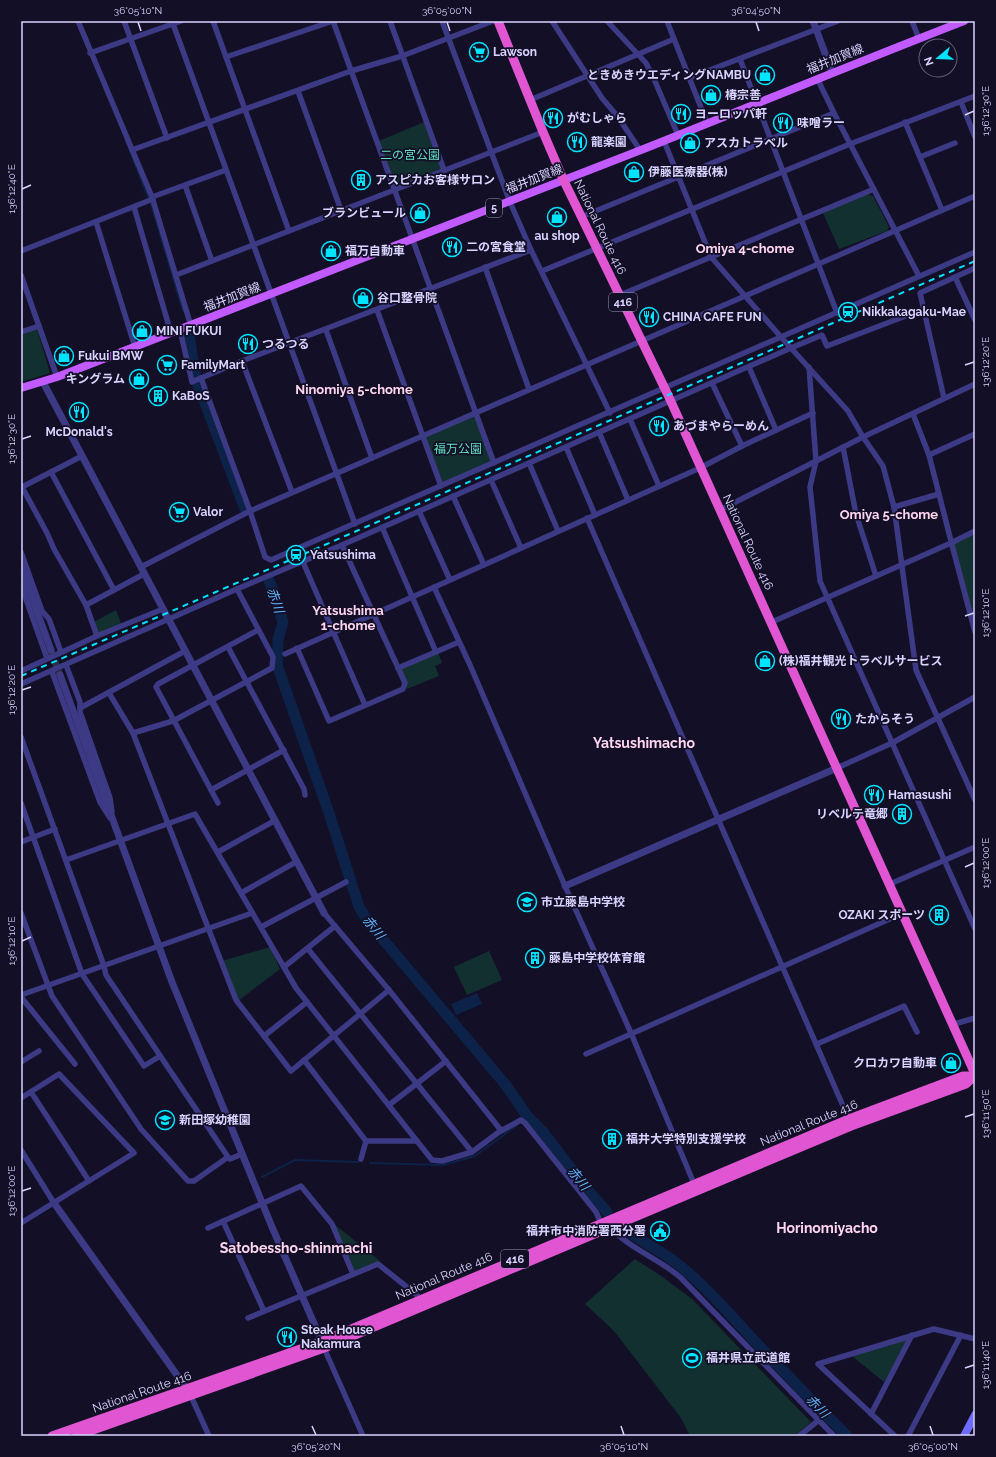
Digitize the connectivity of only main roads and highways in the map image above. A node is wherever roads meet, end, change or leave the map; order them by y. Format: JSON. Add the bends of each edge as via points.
{"nodes":[{"id":1,"x":498,"y":21,"type":"edge"},
{"id":2,"x":964,"y":21,"type":"edge"},
{"id":3,"x":564,"y":181,"type":"junction"},
{"id":4,"x":21,"y":388,"type":"edge"},
{"id":5,"x":975,"y":1075,"type":"edge"},
{"id":6,"x":189,"y":1392,"type":"junction"},
{"id":7,"x":975,"y":1415,"type":"edge"},
{"id":8,"x":52,"y":1436,"type":"edge"},
{"id":9,"x":76,"y":1436,"type":"edge"},
{"id":10,"x":964,"y":1436,"type":"edge"}],
"edges":[{"from":1,"to":3,"type":"highway","name":"National Route 416","number":"416"},
{"from":2,"to":3,"type":"main road","name":"福井加賀線","number":"5"},
{"from":3,"to":4,"type":"main road","name":"福井加賀線","number":"5","via":[[191,326],[57,377]]},
{"from":3,"to":5,"type":"highway","name":"National Route 416","number":"416","via":[[671,401]]},
{"from":5,"to":6,"type":"highway","name":"National Route 416","number":"416","via":[[966,1084],[850,1122],[323,1344]]},
{"from":6,"to":8,"type":"highway","name":"National Route 416","number":"416"},
{"from":6,"to":9,"type":"highway","name":"National Route 416","number":"416"},
{"from":7,"to":10,"type":"main road"}]}
